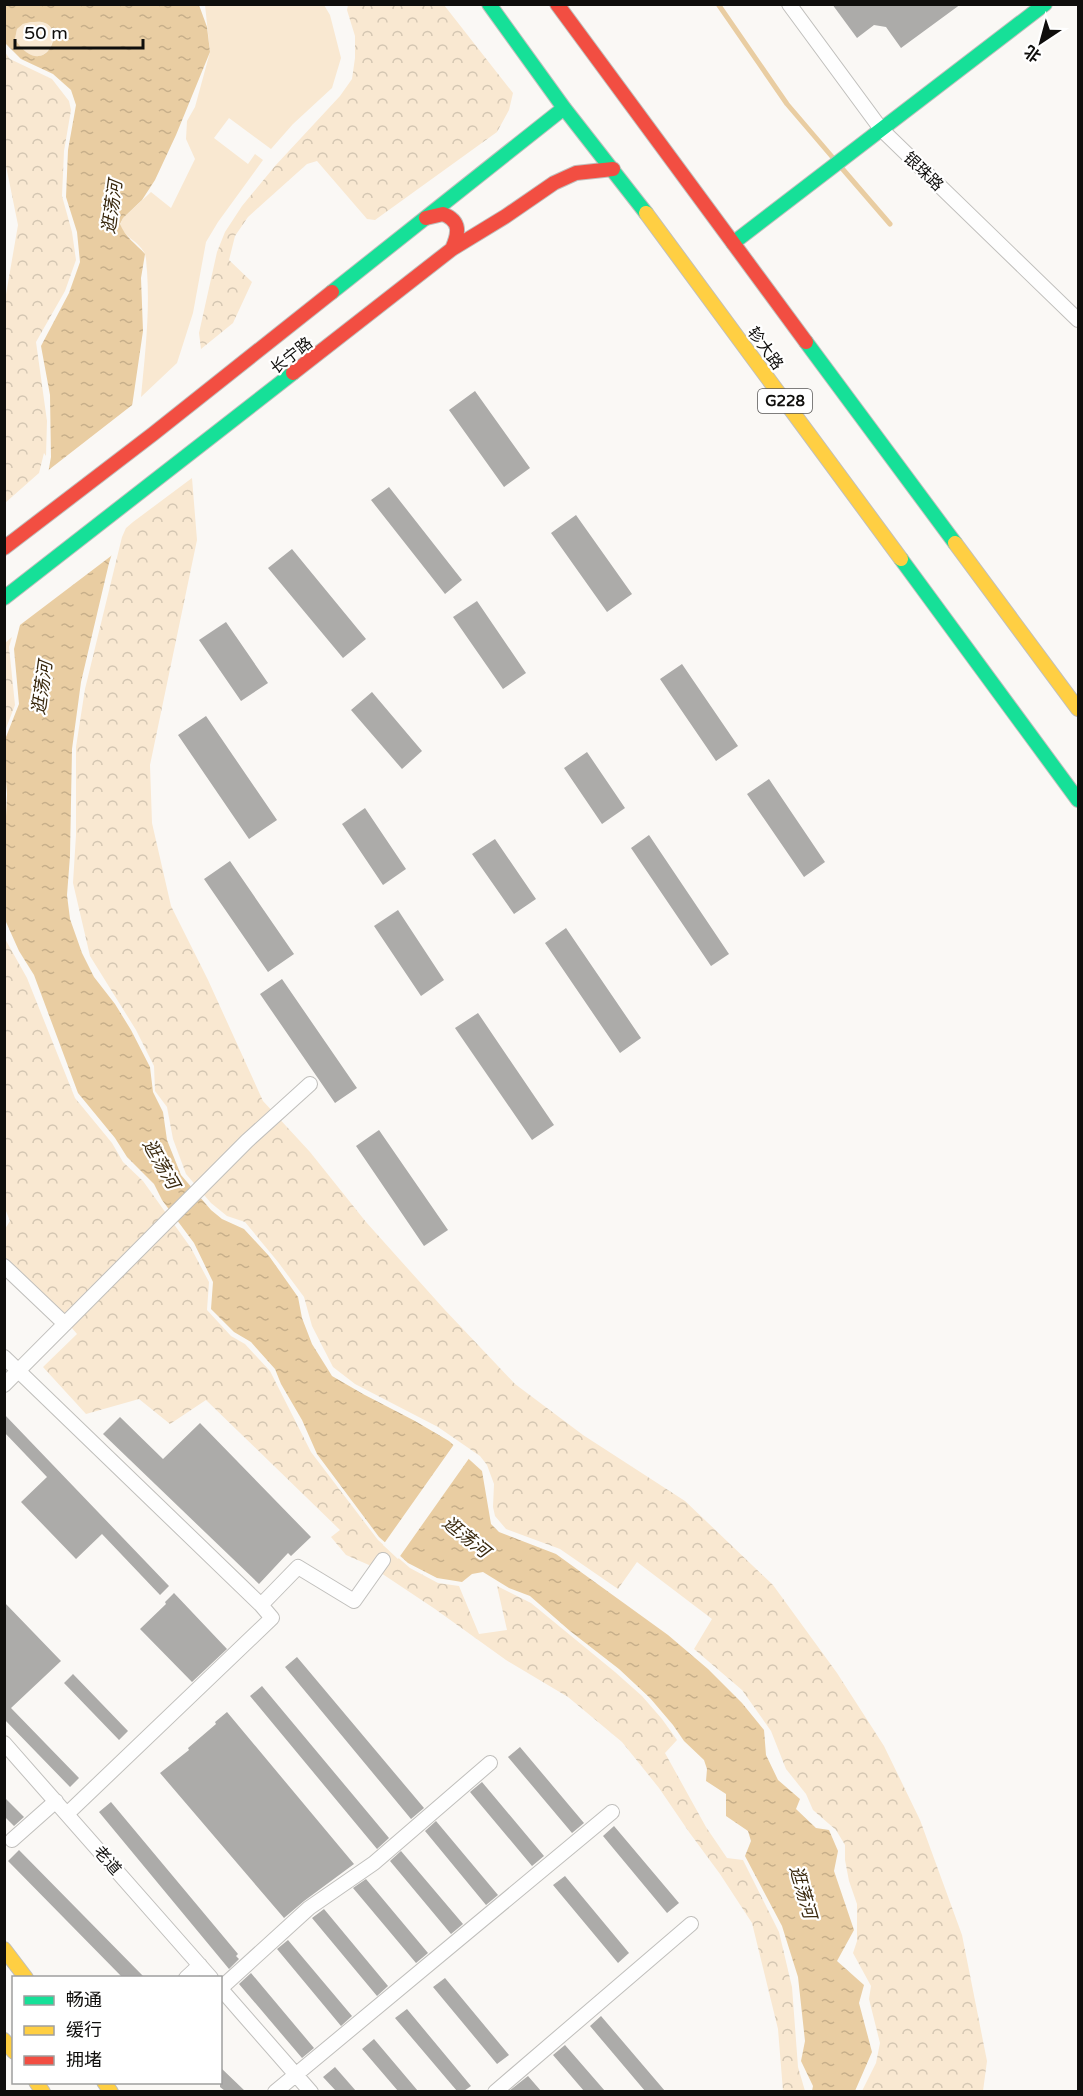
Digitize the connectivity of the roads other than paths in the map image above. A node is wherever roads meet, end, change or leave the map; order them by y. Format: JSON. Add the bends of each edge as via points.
{"nodes":[{"id":1,"x":489,"y":4,"type":"edge"},
{"id":2,"x":558,"y":4,"type":"edge"},
{"id":3,"x":789,"y":4,"type":"edge"},
{"id":4,"x":1045,"y":4,"type":"edge"},
{"id":5,"x":564,"y":108,"type":"junction"},
{"id":6,"x":881,"y":129,"type":"junction"},
{"id":7,"x":613,"y":169,"type":"junction"},
{"id":8,"x":426,"y":218,"type":"junction"},
{"id":9,"x":733,"y":243,"type":"junction"},
{"id":10,"x":452,"y":249,"type":"junction"},
{"id":11,"x":1078,"y":320,"type":"edge"},
{"id":12,"x":4,"y":548,"type":"edge"},
{"id":13,"x":4,"y":598,"type":"edge"},
{"id":14,"x":1078,"y":709,"type":"edge"},
{"id":15,"x":1078,"y":800,"type":"edge"},
{"id":16,"x":310,"y":1084,"type":"dead end"},
{"id":17,"x":4,"y":1266,"type":"edge"},
{"id":18,"x":65,"y":1324,"type":"junction"},
{"id":19,"x":4,"y":1357,"type":"edge"},
{"id":20,"x":19,"y":1370,"type":"junction"},
{"id":21,"x":4,"y":1385,"type":"edge"},
{"id":22,"x":383,"y":1560,"type":"dead end"},
{"id":23,"x":261,"y":1605,"type":"junction"},
{"id":24,"x":4,"y":1743,"type":"edge"},
{"id":25,"x":490,"y":1763,"type":"dead end"},
{"id":26,"x":56,"y":1801,"type":"junction"},
{"id":27,"x":612,"y":1812,"type":"dead end"},
{"id":28,"x":67,"y":1814,"type":"junction"},
{"id":29,"x":12,"y":1840,"type":"dead end"},
{"id":30,"x":691,"y":1924,"type":"dead end"},
{"id":31,"x":4,"y":1949,"type":"edge"},
{"id":32,"x":200,"y":1965,"type":"junction"},
{"id":33,"x":25,"y":1976,"type":"edge"},
{"id":34,"x":187,"y":1976,"type":"edge"},
{"id":35,"x":210,"y":1976,"type":"edge"},
{"id":36,"x":222,"y":1987,"type":"edge"},
{"id":37,"x":222,"y":1989,"type":"edge"},
{"id":38,"x":295,"y":2074,"type":"junction"},
{"id":39,"x":275,"y":2091,"type":"edge"},
{"id":40,"x":311,"y":2091,"type":"edge"},
{"id":41,"x":495,"y":2091,"type":"edge"}],
"edges":[{"from":1,"to":5,"type":"main road","name":"轸大路","number":"G228"},
{"from":2,"to":9,"type":"main road","number":"G228"},
{"from":3,"to":6,"type":"street","name":"银珠路"},
{"from":4,"to":6,"type":"main road"},
{"from":5,"to":7,"type":"main road","name":"轸大路","number":"G228"},
{"from":5,"to":8,"type":"main road","name":"长宁路"},
{"from":6,"to":9,"type":"main road"},
{"from":6,"to":11,"type":"street","name":"银珠路"},
{"from":7,"to":10,"type":"main road","name":"长宁路","via":[[576,173],[554,183]]},
{"from":7,"to":15,"type":"main road","name":"轸大路","number":"G228"},
{"from":8,"to":10,"type":"main road","via":[[443,214],[455,221],[459,235]]},
{"from":8,"to":12,"type":"main road","name":"长宁路"},
{"from":9,"to":14,"type":"main road","number":"G228"},
{"from":10,"to":13,"type":"main road","name":"长宁路"},
{"from":16,"to":18,"type":"street"},
{"from":17,"to":18,"type":"street"},
{"from":18,"to":20,"type":"street"},
{"from":19,"to":20,"type":"street"},
{"from":20,"to":21,"type":"street"},
{"from":20,"to":23,"type":"street"},
{"from":22,"to":23,"type":"street","via":[[354,1601],[298,1567]]},
{"from":23,"to":28,"type":"street","via":[[272,1618]]},
{"from":24,"to":26,"type":"street","name":"老道"},
{"from":25,"to":36,"type":"street","via":[[374,1863],[309,1908]]},
{"from":26,"to":28,"type":"street","name":"老道"},
{"from":26,"to":29,"type":"street"},
{"from":27,"to":38,"type":"street"},
{"from":28,"to":32,"type":"street","name":"老道"},
{"from":30,"to":41,"type":"street"},
{"from":31,"to":33,"type":"main road"},
{"from":32,"to":34,"type":"street"},
{"from":32,"to":35,"type":"street","name":"老道"},
{"from":37,"to":38,"type":"street"},
{"from":38,"to":39,"type":"street"},
{"from":38,"to":40,"type":"street"}]}
